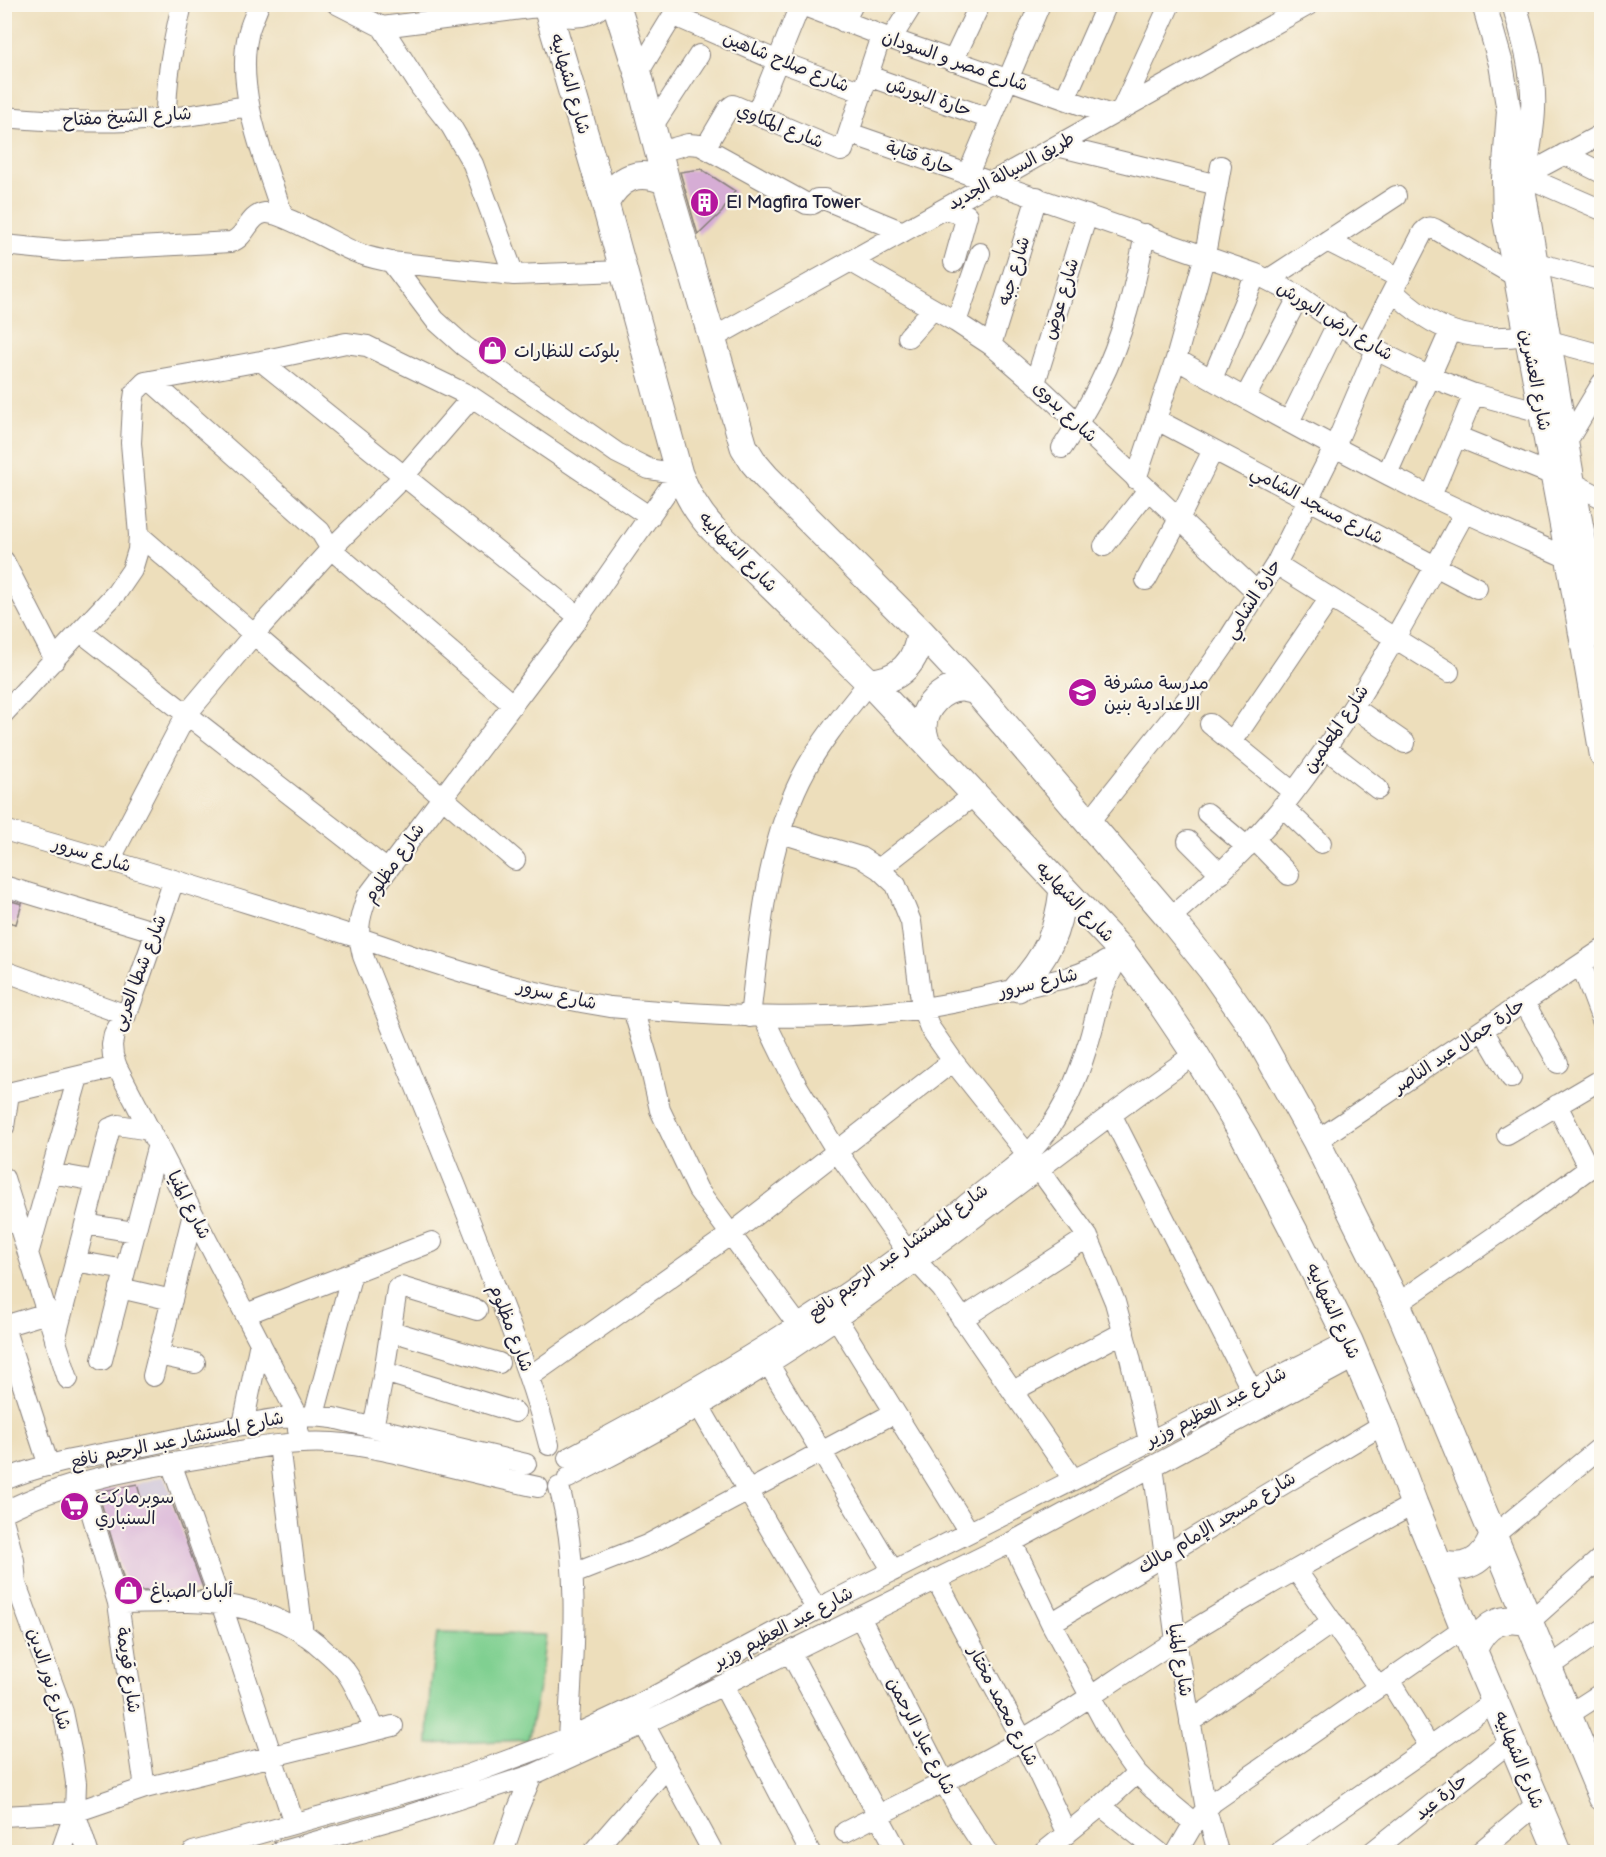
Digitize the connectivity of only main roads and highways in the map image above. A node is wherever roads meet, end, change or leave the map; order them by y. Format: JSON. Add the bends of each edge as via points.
{"nodes":[{"id":1,"x":600,"y":4,"type":"edge"},
{"id":2,"x":616,"y":4,"type":"edge"},
{"id":3,"x":1484,"y":4,"type":"edge"},
{"id":4,"x":536,"y":6,"type":"edge"},
{"id":5,"x":1517,"y":13,"type":"edge"},
{"id":6,"x":1492,"y":32,"type":"junction"},
{"id":7,"x":666,"y":181,"type":"junction"},
{"id":8,"x":605,"y":203,"type":"junction"},
{"id":9,"x":1538,"y":338,"type":"junction"},
{"id":10,"x":1546,"y":378,"type":"junction"},
{"id":11,"x":1563,"y":479,"type":"junction"},
{"id":12,"x":920,"y":632,"type":"junction"},
{"id":13,"x":1602,"y":637,"type":"edge"},
{"id":14,"x":869,"y":682,"type":"junction"},
{"id":15,"x":976,"y":691,"type":"junction"},
{"id":16,"x":926,"y":742,"type":"junction"},
{"id":17,"x":1602,"y":756,"type":"edge"},
{"id":18,"x":1063,"y":890,"type":"junction"},
{"id":19,"x":1018,"y":988,"type":"road end"},
{"id":20,"x":1493,"y":1536,"type":"junction"},
{"id":21,"x":1438,"y":1563,"type":"junction"},
{"id":22,"x":1528,"y":1622,"type":"junction"},
{"id":23,"x":1469,"y":1639,"type":"junction"},
{"id":24,"x":1594,"y":1755,"type":"edge"},
{"id":25,"x":1602,"y":1797,"type":"edge"},
{"id":26,"x":1558,"y":1852,"type":"edge"}],
"edges":[{"from":1,"to":4,"type":"highway","via":[[571,14]]},
{"from":2,"to":7,"type":"highway"},
{"from":3,"to":6,"type":"main road","name":"شارع العشرين"},
{"from":4,"to":8,"type":"highway","name":"شارع الشهابيه"},
{"from":5,"to":6,"type":"main road"},
{"from":5,"to":9,"type":"main road","name":"شارع العشرين","via":[[1533,96],[1523,188],[1537,263]]},
{"from":6,"to":9,"type":"main road","name":"شارع العشرين","via":[[1509,111],[1505,219],[1515,276]]},
{"from":7,"to":8,"type":"highway","via":[[655,176],[631,177],[620,182]]},
{"from":7,"to":12,"type":"highway","via":[[744,447],[754,463]]},
{"from":8,"to":14,"type":"highway","name":"شارع الشهابيه","via":[[680,474],[698,513]]},
{"from":9,"to":10,"type":"main road","name":"شارع العشرين"},
{"from":10,"to":11,"type":"main road","name":"شارع العشرين","via":[[1566,443]]},
{"from":10,"to":11,"type":"main road","name":"شارع العشرين","via":[[1541,411]]},
{"from":11,"to":13,"type":"main road","name":"شارع العشرين"},
{"from":11,"to":17,"type":"main road","name":"شارع العشرين","via":[[1568,558]]},
{"from":12,"to":14,"type":"highway","via":[[917,651],[906,668],[889,679]]},
{"from":12,"to":15,"type":"highway"},
{"from":14,"to":16,"type":"highway","name":"شارع الشهابيه"},
{"from":15,"to":16,"type":"highway","via":[[961,688],[934,700],[923,727]]},
{"from":15,"to":20,"type":"highway","via":[[1170,918],[1256,1033],[1316,1141],[1397,1304]]},
{"from":16,"to":18,"type":"highway","name":"شارع الشهابيه"},
{"from":18,"to":19,"type":"highway","via":[[1055,933],[1039,963]]},
{"from":18,"to":21,"type":"highway","name":"شارع الشهابيه","via":[[1122,951],[1160,1002],[1245,1137],[1352,1349]]},
{"from":20,"to":21,"type":"highway","via":[[1482,1556],[1472,1563],[1449,1567]]},
{"from":20,"to":22,"type":"highway"},
{"from":21,"to":23,"type":"highway","name":"شارع الشهابيه"},
{"from":22,"to":23,"type":"highway","via":[[1501,1620],[1479,1637]]},
{"from":22,"to":24,"type":"highway","via":[[1568,1715]]},
{"from":23,"to":26,"type":"highway","name":"شارع الشهابيه"},
{"from":24,"to":25,"type":"highway"}]}
